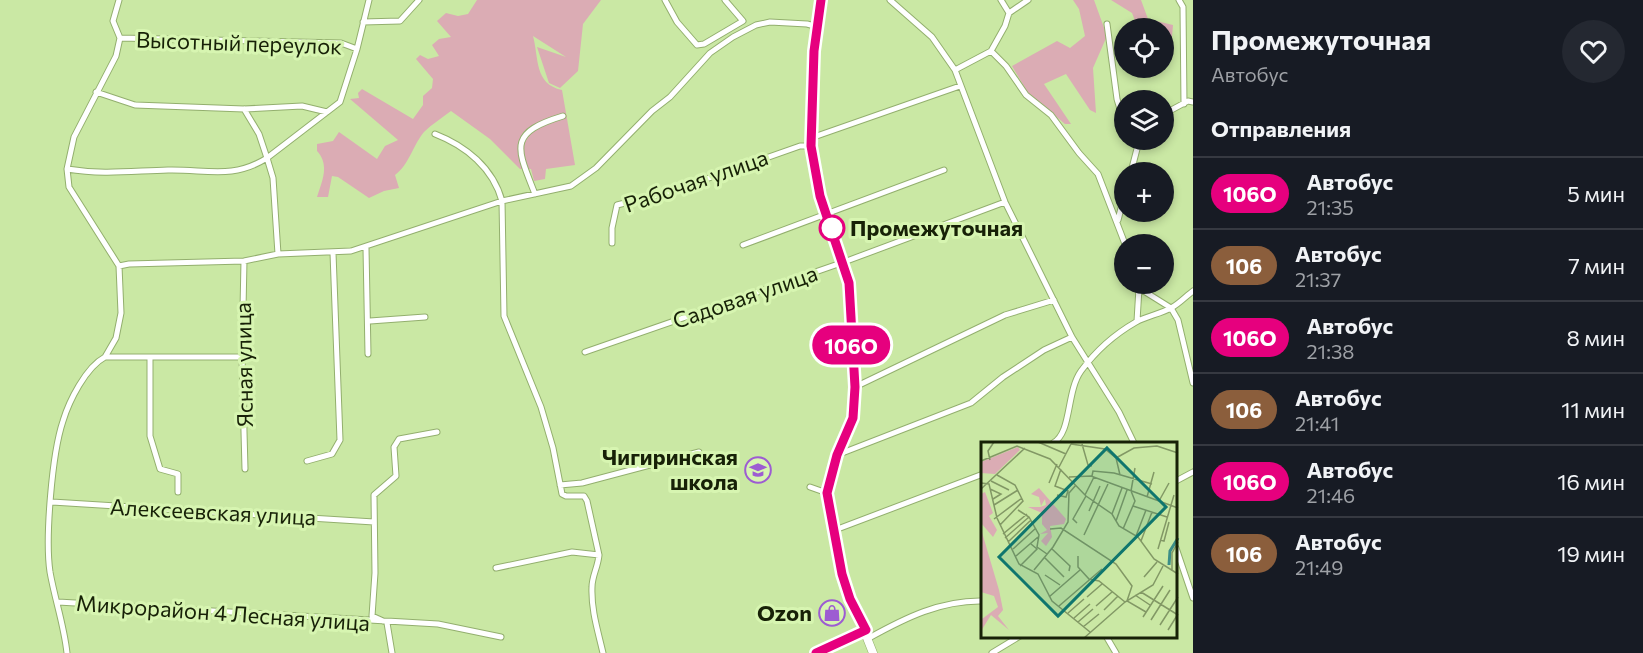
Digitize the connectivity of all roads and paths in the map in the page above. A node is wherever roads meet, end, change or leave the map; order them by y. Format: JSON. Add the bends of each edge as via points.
{"nodes":[{"id":1,"x":119,"y":0,"type":"edge"},
{"id":2,"x":369,"y":0,"type":"edge"},
{"id":3,"x":419,"y":0,"type":"edge"},
{"id":4,"x":665,"y":0,"type":"edge"},
{"id":5,"x":725,"y":0,"type":"edge"},
{"id":6,"x":821,"y":0,"type":"edge"},
{"id":7,"x":890,"y":0,"type":"edge"},
{"id":8,"x":1001,"y":0,"type":"edge"},
{"id":9,"x":1028,"y":0,"type":"edge"},
{"id":10,"x":1179,"y":0,"type":"edge"},
{"id":11,"x":1009,"y":13,"type":"junction"},
{"id":12,"x":363,"y":22,"type":"junction"},
{"id":13,"x":1107,"y":24,"type":"dead end"},
{"id":14,"x":818,"y":27,"type":"junction"},
{"id":15,"x":120,"y":38,"type":"junction"},
{"id":16,"x":357,"y":49,"type":"junction"},
{"id":17,"x":991,"y":51,"type":"junction"},
{"id":18,"x":955,"y":70,"type":"junction"},
{"id":19,"x":960,"y":86,"type":"junction"},
{"id":20,"x":1116,"y":90,"type":"edge"},
{"id":21,"x":96,"y":92,"type":"junction"},
{"id":22,"x":1189,"y":102,"type":"edge"},
{"id":23,"x":244,"y":109,"type":"junction"},
{"id":24,"x":1174,"y":109,"type":"edge"},
{"id":25,"x":327,"y":112,"type":"junction"},
{"id":26,"x":563,"y":116,"type":"dead end"},
{"id":27,"x":435,"y":134,"type":"dead end"},
{"id":28,"x":811,"y":142,"type":"junction"},
{"id":29,"x":267,"y":158,"type":"junction"},
{"id":30,"x":67,"y":169,"type":"junction"},
{"id":31,"x":944,"y":170,"type":"dead end"},
{"id":32,"x":535,"y":194,"type":"junction"},
{"id":33,"x":502,"y":201,"type":"junction"},
{"id":34,"x":1005,"y":202,"type":"junction"},
{"id":35,"x":1114,"y":211,"type":"edge"},
{"id":36,"x":827,"y":215,"type":"junction"},
{"id":37,"x":612,"y":243,"type":"dead end"},
{"id":38,"x":743,"y":245,"type":"dead end"},
{"id":39,"x":366,"y":248,"type":"junction"},
{"id":40,"x":333,"y":253,"type":"junction"},
{"id":41,"x":278,"y":254,"type":"junction"},
{"id":42,"x":244,"y":261,"type":"junction"},
{"id":43,"x":844,"y":262,"type":"junction"},
{"id":44,"x":119,"y":267,"type":"junction"},
{"id":45,"x":1193,"y":291,"type":"edge"},
{"id":46,"x":1138,"y":294,"type":"edge"},
{"id":47,"x":1150,"y":294,"type":"edge"},
{"id":48,"x":1054,"y":300,"type":"junction"},
{"id":49,"x":1171,"y":308,"type":"junction"},
{"id":50,"x":425,"y":317,"type":"dead end"},
{"id":51,"x":370,"y":321,"type":"junction"},
{"id":52,"x":1137,"y":321,"type":"junction"},
{"id":53,"x":1072,"y":337,"type":"junction"},
{"id":54,"x":585,"y":351,"type":"dead end"},
{"id":55,"x":368,"y":354,"type":"dead end"},
{"id":56,"x":105,"y":357,"type":"junction"},
{"id":57,"x":242,"y":357,"type":"junction"},
{"id":58,"x":150,"y":358,"type":"junction"},
{"id":59,"x":1088,"y":362,"type":"junction"},
{"id":60,"x":1193,"y":383,"type":"edge"},
{"id":61,"x":855,"y":387,"type":"junction"},
{"id":62,"x":437,"y":432,"type":"dead end"},
{"id":63,"x":1055,"y":442,"type":"edge"},
{"id":64,"x":1134,"y":442,"type":"edge"},
{"id":65,"x":699,"y":452,"type":"dead end"},
{"id":66,"x":837,"y":455,"type":"junction"},
{"id":67,"x":307,"y":461,"type":"dead end"},
{"id":68,"x":245,"y":470,"type":"dead end"},
{"id":69,"x":1193,"y":472,"type":"edge"},
{"id":70,"x":981,"y":475,"type":"edge"},
{"id":71,"x":1178,"y":480,"type":"edge"},
{"id":72,"x":560,"y":484,"type":"junction"},
{"id":73,"x":810,"y":487,"type":"dead end"},
{"id":74,"x":178,"y":492,"type":"dead end"},
{"id":75,"x":827,"y":493,"type":"junction"},
{"id":76,"x":52,"y":502,"type":"junction"},
{"id":77,"x":374,"y":522,"type":"junction"},
{"id":78,"x":836,"y":530,"type":"junction"},
{"id":79,"x":1178,"y":554,"type":"edge"},
{"id":80,"x":599,"y":555,"type":"junction"},
{"id":81,"x":496,"y":568,"type":"dead end"},
{"id":82,"x":1193,"y":574,"type":"edge"},
{"id":83,"x":1186,"y":577,"type":"junction"},
{"id":84,"x":1193,"y":598,"type":"edge"},
{"id":85,"x":981,"y":601,"type":"edge"},
{"id":86,"x":58,"y":602,"type":"junction"},
{"id":87,"x":387,"y":623,"type":"junction"},
{"id":88,"x":501,"y":637,"type":"dead end"},
{"id":89,"x":869,"y":638,"type":"junction"},
{"id":90,"x":1017,"y":638,"type":"edge"},
{"id":91,"x":1107,"y":638,"type":"edge"},
{"id":92,"x":66,"y":653,"type":"edge"},
{"id":93,"x":392,"y":653,"type":"edge"},
{"id":94,"x":603,"y":653,"type":"edge"},
{"id":95,"x":873,"y":653,"type":"edge"},
{"id":96,"x":992,"y":653,"type":"edge"},
{"id":97,"x":1116,"y":653,"type":"edge"}],
"edges":[{"from":1,"to":15,"type":"street","via":[[113,21]]},
{"from":2,"to":12,"type":"street"},
{"from":3,"to":12,"type":"street","via":[[400,21]]},
{"from":4,"to":5,"type":"street","via":[[697,45],[743,21]]},
{"from":6,"to":14,"type":"street"},
{"from":7,"to":18,"type":"street","via":[[932,37]]},
{"from":8,"to":11,"type":"street"},
{"from":9,"to":11,"type":"street"},
{"from":10,"to":22,"type":"street","via":[[1183,8]]},
{"from":11,"to":17,"type":"street"},
{"from":12,"to":16,"type":"street"},
{"from":13,"to":20,"type":"street"},
{"from":14,"to":28,"type":"street"},
{"from":14,"to":32,"type":"street","via":[[770,22],[733,37],[710,53],[670,97],[578,182]]},
{"from":15,"to":16,"type":"street","name":"Высотный переулок","via":[[341,43]]},
{"from":15,"to":21,"type":"street","via":[[116,56]]},
{"from":16,"to":25,"type":"street","via":[[340,102]]},
{"from":17,"to":18,"type":"street"},
{"from":17,"to":35,"type":"street","via":[[1026,95],[1051,115],[1098,174]]},
{"from":18,"to":19,"type":"street"},
{"from":19,"to":28,"type":"street","name":"Рабочая улица"},
{"from":19,"to":34,"type":"street"},
{"from":21,"to":23,"type":"street","via":[[135,105]]},
{"from":21,"to":30,"type":"street","via":[[74,137]]},
{"from":22,"to":24,"type":"street"},
{"from":23,"to":25,"type":"street","via":[[302,106]]},
{"from":23,"to":29,"type":"street"},
{"from":25,"to":29,"type":"street"},
{"from":26,"to":32,"type":"street","via":[[545,121],[521,141],[519,154]]},
{"from":27,"to":33,"type":"street","via":[[455,141],[476,158],[490,174]]},
{"from":28,"to":36,"type":"street"},
{"from":28,"to":37,"type":"street","name":"Рабочая улица","via":[[669,192],[617,204]]},
{"from":29,"to":30,"type":"street","via":[[250,169],[223,173],[170,170],[97,174]]},
{"from":29,"to":41,"type":"street","via":[[273,178]]},
{"from":30,"to":44,"type":"street","via":[[69,187]]},
{"from":31,"to":36,"type":"street"},
{"from":32,"to":33,"type":"street"},
{"from":33,"to":39,"type":"street"},
{"from":33,"to":72,"type":"street","via":[[504,316],[541,407]]},
{"from":34,"to":43,"type":"street","name":"Садовая улица"},
{"from":34,"to":48,"type":"street"},
{"from":36,"to":38,"type":"street"},
{"from":36,"to":43,"type":"street"},
{"from":39,"to":40,"type":"street"},
{"from":39,"to":51,"type":"street"},
{"from":40,"to":41,"type":"street"},
{"from":40,"to":67,"type":"street","via":[[340,441],[332,454]]},
{"from":41,"to":42,"type":"street"},
{"from":42,"to":44,"type":"street"},
{"from":42,"to":57,"type":"street","name":"Ясная улица"},
{"from":43,"to":54,"type":"street","name":"Садовая улица"},
{"from":43,"to":61,"type":"street","via":[[849,283]]},
{"from":44,"to":56,"type":"street","via":[[122,312],[116,338]]},
{"from":45,"to":49,"type":"street"},
{"from":46,"to":52,"type":"street"},
{"from":47,"to":49,"type":"street"},
{"from":48,"to":53,"type":"street"},
{"from":48,"to":61,"type":"street","via":[[1005,315]]},
{"from":49,"to":52,"type":"street"},
{"from":49,"to":60,"type":"street","via":[[1184,338]]},
{"from":50,"to":51,"type":"street"},
{"from":51,"to":55,"type":"street"},
{"from":52,"to":59,"type":"street","via":[[1113,337]]},
{"from":53,"to":59,"type":"street"},
{"from":53,"to":66,"type":"street","via":[[1044,350],[971,403]]},
{"from":56,"to":58,"type":"street"},
{"from":56,"to":76,"type":"street","via":[[90,369],[62,422]]},
{"from":57,"to":58,"type":"street"},
{"from":57,"to":68,"type":"street","name":"Ясная улица"},
{"from":58,"to":74,"type":"street","via":[[150,436],[160,469],[178,474]]},
{"from":59,"to":63,"type":"street","via":[[1070,393],[1065,428]]},
{"from":59,"to":64,"type":"street"},
{"from":61,"to":66,"type":"street","via":[[853,418]]},
{"from":62,"to":77,"type":"street","via":[[399,439],[394,447],[396,476],[374,495]]},
{"from":65,"to":72,"type":"street","via":[[582,483]]},
{"from":66,"to":75,"type":"street"},
{"from":69,"to":71,"type":"street"},
{"from":70,"to":78,"type":"street"},
{"from":72,"to":80,"type":"street","via":[[566,496],[580,495],[587,501]]},
{"from":73,"to":75,"type":"street"},
{"from":75,"to":78,"type":"street"},
{"from":76,"to":77,"type":"street","name":"Алексеевская улица"},
{"from":76,"to":86,"type":"street","via":[[48,547]]},
{"from":77,"to":87,"type":"street","via":[[372,616]]},
{"from":78,"to":89,"type":"street","via":[[842,574]]},
{"from":79,"to":83,"type":"street"},
{"from":80,"to":81,"type":"street","via":[[572,552]]},
{"from":80,"to":94,"type":"street","via":[[593,574],[593,612]]},
{"from":82,"to":83,"type":"street"},
{"from":83,"to":84,"type":"street"},
{"from":85,"to":89,"type":"street","via":[[964,601],[911,615]]},
{"from":86,"to":87,"type":"street","name":"Микрорайон 4 Лесная улица"},
{"from":86,"to":92,"type":"street"},
{"from":87,"to":88,"type":"street","name":"Микрорайон 4 Лесная улица","via":[[438,624]]},
{"from":87,"to":93,"type":"street"},
{"from":89,"to":95,"type":"street"},
{"from":90,"to":96,"type":"street"},
{"from":91,"to":97,"type":"street"}]}
